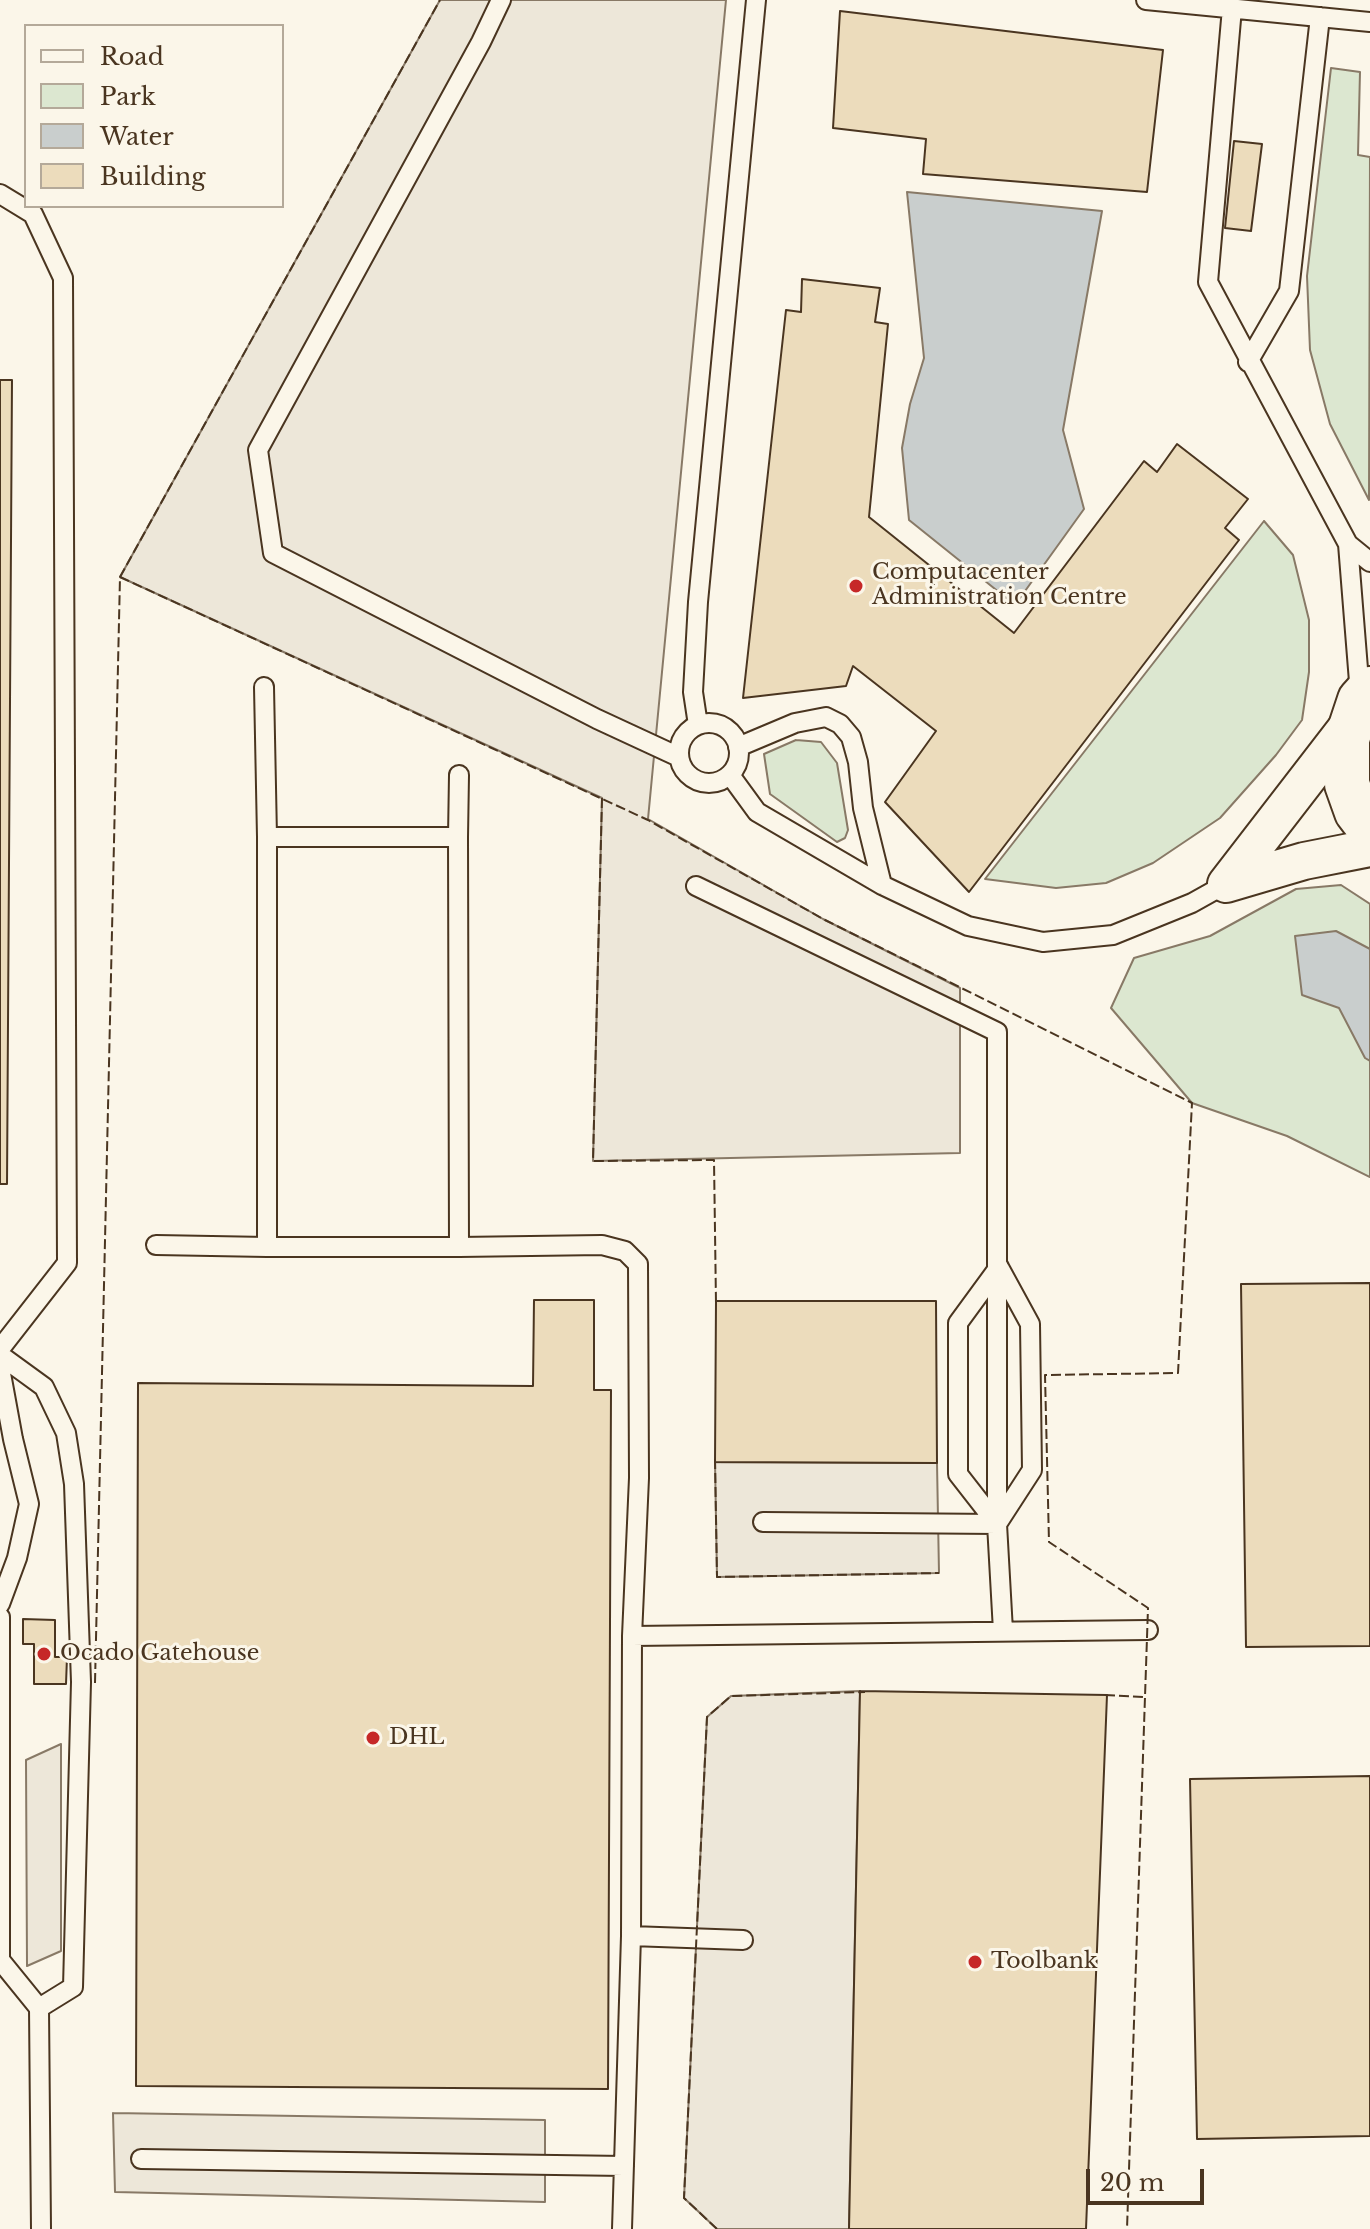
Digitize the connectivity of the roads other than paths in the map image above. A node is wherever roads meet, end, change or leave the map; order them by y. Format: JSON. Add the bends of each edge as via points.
{"nodes":[{"id":1,"x":501,"y":0,"type":"edge"},
{"id":2,"x":756,"y":0,"type":"edge"},
{"id":3,"x":1146,"y":0,"type":"edge"},
{"id":4,"x":1232,"y":8,"type":"junction"},
{"id":5,"x":1320,"y":17,"type":"junction"},
{"id":6,"x":1370,"y":22,"type":"edge"},
{"id":7,"x":0,"y":194,"type":"edge"},
{"id":8,"x":24,"y":204,"type":"edge"},
{"id":9,"x":38,"y":210,"type":"edge"},
{"id":10,"x":1248,"y":362,"type":"junction"},
{"id":11,"x":1348,"y":544,"type":"junction"},
{"id":12,"x":1370,"y":562,"type":"edge"},
{"id":13,"x":264,"y":687,"type":"dead end"},
{"id":14,"x":1360,"y":704,"type":"edge"},
{"id":15,"x":698,"y":725,"type":"junction"},
{"id":16,"x":738,"y":747,"type":"junction"},
{"id":17,"x":679,"y":757,"type":"junction"},
{"id":18,"x":459,"y":775,"type":"dead end"},
{"id":19,"x":730,"y":775,"type":"junction"},
{"id":20,"x":1370,"y":829,"type":"edge"},
{"id":21,"x":267,"y":837,"type":"junction"},
{"id":22,"x":458,"y":837,"type":"junction"},
{"id":23,"x":1370,"y":848,"type":"edge"},
{"id":24,"x":1226,"y":884,"type":"junction"},
{"id":25,"x":882,"y":885,"type":"junction"},
{"id":26,"x":696,"y":886,"type":"dead end"},
{"id":27,"x":156,"y":1245,"type":"dead end"},
{"id":28,"x":267,"y":1247,"type":"junction"},
{"id":29,"x":459,"y":1247,"type":"junction"},
{"id":30,"x":999,"y":1267,"type":"junction"},
{"id":31,"x":0,"y":1352,"type":"edge"},
{"id":32,"x":0,"y":1368,"type":"edge"},
{"id":33,"x":763,"y":1522,"type":"dead end"},
{"id":34,"x":997,"y":1524,"type":"junction"},
{"id":35,"x":0,"y":1604,"type":"edge"},
{"id":36,"x":0,"y":1617,"type":"edge"},
{"id":37,"x":1148,"y":1630,"type":"dead end"},
{"id":38,"x":1003,"y":1631,"type":"junction"},
{"id":39,"x":632,"y":1636,"type":"junction"},
{"id":40,"x":631,"y":1936,"type":"junction"},
{"id":41,"x":743,"y":1940,"type":"dead end"},
{"id":42,"x":39,"y":2008,"type":"junction"},
{"id":43,"x":141,"y":2159,"type":"dead end"},
{"id":44,"x":624,"y":2166,"type":"junction"},
{"id":45,"x":41,"y":2229,"type":"edge"},
{"id":46,"x":622,"y":2229,"type":"edge"}],
"edges":[{"from":1,"to":17,"type":"lane","via":[[258,450],[273,553]]},
{"from":2,"to":15,"type":"lane","via":[[698,602],[693,692]]},
{"from":3,"to":4,"type":"lane"},
{"from":4,"to":5,"type":"lane"},
{"from":4,"to":10,"type":"lane","via":[[1208,282]]},
{"from":5,"to":6,"type":"lane"},
{"from":5,"to":10,"type":"lane","via":[[1289,291]]},
{"from":7,"to":8,"type":"lane"},
{"from":9,"to":31,"type":"lane","via":[[63,278],[67,1263]]},
{"from":10,"to":11,"type":"lane"},
{"from":11,"to":12,"type":"lane"},
{"from":11,"to":14,"type":"lane"},
{"from":13,"to":21,"type":"lane"},
{"from":14,"to":20,"type":"street","via":[[1347,739],[1347,784]]},
{"from":14,"to":24,"type":"street"},
{"from":15,"to":16,"type":"lane","via":[[718,724]]},
{"from":15,"to":17,"type":"lane","via":[[682,739]]},
{"from":16,"to":19,"type":"lane"},
{"from":16,"to":25,"type":"lane","via":[[795,723],[826,717],[840,724],[851,737],[858,762]]},
{"from":17,"to":19,"type":"lane","via":[[687,774],[704,783]]},
{"from":18,"to":22,"type":"lane"},
{"from":19,"to":25,"type":"lane","via":[[757,812]]},
{"from":21,"to":22,"type":"lane"},
{"from":21,"to":28,"type":"lane"},
{"from":22,"to":29,"type":"lane"},
{"from":23,"to":24,"type":"street"},
{"from":24,"to":25,"type":"lane","via":[[1113,935],[1043,942],[968,926]]},
{"from":26,"to":30,"type":"lane","via":[[997,1032]]},
{"from":27,"to":28,"type":"lane"},
{"from":28,"to":29,"type":"lane"},
{"from":29,"to":39,"type":"lane","via":[[602,1245],[625,1251],[638,1264],[639,1478]]},
{"from":30,"to":34,"type":"lane"},
{"from":30,"to":34,"type":"lane","via":[[1030,1324],[1032,1470]]},
{"from":30,"to":34,"type":"lane","via":[[958,1323],[958,1474]]},
{"from":31,"to":42,"type":"lane","via":[[44,1387],[66,1433],[74,1484],[81,1682],[73,1987]]},
{"from":32,"to":35,"type":"lane","via":[[29,1504]]},
{"from":33,"to":34,"type":"lane"},
{"from":34,"to":38,"type":"lane"},
{"from":36,"to":42,"type":"lane","via":[[0,1960]]},
{"from":37,"to":38,"type":"lane"},
{"from":38,"to":39,"type":"lane"},
{"from":39,"to":40,"type":"lane"},
{"from":40,"to":41,"type":"lane"},
{"from":40,"to":44,"type":"lane"},
{"from":42,"to":45,"type":"lane"},
{"from":43,"to":44,"type":"lane"},
{"from":44,"to":46,"type":"lane"}]}
